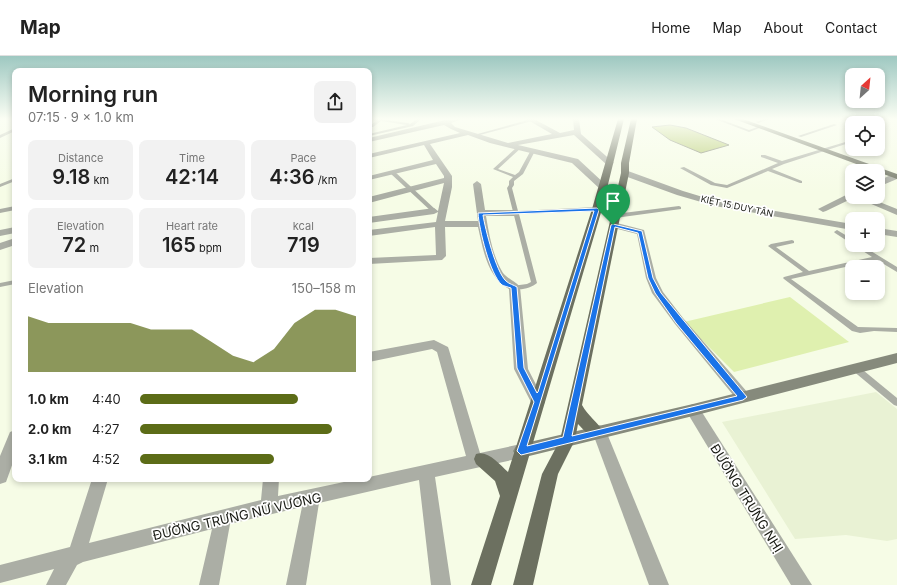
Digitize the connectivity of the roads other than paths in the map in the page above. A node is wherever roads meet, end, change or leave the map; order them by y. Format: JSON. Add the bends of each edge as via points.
{"nodes":[{"id":1,"x":426,"y":144,"type":"joint"},
{"id":2,"x":505,"y":144,"type":"edge"},
{"id":3,"x":515,"y":144,"type":"edge"},
{"id":4,"x":546,"y":144,"type":"edge"},
{"id":5,"x":587,"y":144,"type":"edge"},
{"id":6,"x":615,"y":144,"type":"edge"},
{"id":7,"x":629,"y":144,"type":"edge"},
{"id":8,"x":813,"y":144,"type":"edge"},
{"id":9,"x":817,"y":144,"type":"edge"},
{"id":10,"x":842,"y":144,"type":"edge"},
{"id":11,"x":509,"y":145,"type":"junction"},
{"id":12,"x":519,"y":148,"type":"junction"},
{"id":13,"x":826,"y":148,"type":"junction"},
{"id":14,"x":533,"y":151,"type":"junction"},
{"id":15,"x":542,"y":153,"type":"junction"},
{"id":16,"x":372,"y":154,"type":"edge"},
{"id":17,"x":763,"y":156,"type":"dead end"},
{"id":18,"x":438,"y":161,"type":"junction"},
{"id":19,"x":610,"y":163,"type":"junction"},
{"id":20,"x":782,"y":164,"type":"junction"},
{"id":21,"x":682,"y":168,"type":"dead end"},
{"id":22,"x":768,"y":169,"type":"junction"},
{"id":23,"x":392,"y":172,"type":"junction"},
{"id":24,"x":624,"y":173,"type":"junction"},
{"id":25,"x":897,"y":175,"type":"edge"},
{"id":26,"x":372,"y":177,"type":"edge"},
{"id":27,"x":516,"y":177,"type":"junction"},
{"id":28,"x":448,"y":179,"type":"junction"},
{"id":29,"x":12,"y":180,"type":"edge"},
{"id":30,"x":885,"y":181,"type":"edge"},
{"id":31,"x":800,"y":182,"type":"dead end"},
{"id":32,"x":477,"y":184,"type":"dead end"},
{"id":33,"x":0,"y":186,"type":"edge"},
{"id":34,"x":603,"y":187,"type":"junction"},
{"id":35,"x":410,"y":190,"type":"junction"},
{"id":36,"x":845,"y":198,"type":"edge"},
{"id":37,"x":372,"y":199,"type":"edge"},
{"id":38,"x":877,"y":204,"type":"edge"},
{"id":39,"x":679,"y":208,"type":"dead end"},
{"id":40,"x":12,"y":209,"type":"edge"},
{"id":41,"x":823,"y":209,"type":"dead end"},
{"id":42,"x":597,"y":210,"type":"junction"},
{"id":43,"x":0,"y":211,"type":"edge"},
{"id":44,"x":434,"y":211,"type":"joint"},
{"id":45,"x":897,"y":212,"type":"edge"},
{"id":46,"x":480,"y":213,"type":"junction"},
{"id":47,"x":516,"y":213,"type":"junction"},
{"id":48,"x":372,"y":220,"type":"edge"},
{"id":49,"x":614,"y":221,"type":"junction"},
{"id":50,"x":440,"y":224,"type":"junction"},
{"id":51,"x":482,"y":224,"type":"junction"},
{"id":52,"x":845,"y":226,"type":"edge"},
{"id":53,"x":12,"y":231,"type":"edge"},
{"id":54,"x":837,"y":232,"type":"dead end"},
{"id":55,"x":0,"y":233,"type":"edge"},
{"id":56,"x":372,"y":233,"type":"edge"},
{"id":57,"x":885,"y":234,"type":"edge"},
{"id":58,"x":845,"y":237,"type":"edge"},
{"id":59,"x":896,"y":239,"type":"edge"},
{"id":60,"x":12,"y":242,"type":"edge"},
{"id":61,"x":792,"y":242,"type":"dead end"},
{"id":62,"x":0,"y":248,"type":"edge"},
{"id":63,"x":868,"y":252,"type":"edge"},
{"id":64,"x":877,"y":258,"type":"junction"},
{"id":65,"x":372,"y":261,"type":"edge"},
{"id":66,"x":897,"y":270,"type":"edge"},
{"id":67,"x":808,"y":273,"type":"junction"},
{"id":68,"x":4,"y":284,"type":"edge"},
{"id":69,"x":514,"y":287,"type":"junction"},
{"id":70,"x":0,"y":291,"type":"edge"},
{"id":71,"x":897,"y":324,"type":"edge"},
{"id":72,"x":897,"y":330,"type":"edge"},
{"id":73,"x":372,"y":356,"type":"edge"},
{"id":74,"x":897,"y":358,"type":"edge"},
{"id":75,"x":855,"y":368,"type":"junction"},
{"id":76,"x":743,"y":397,"type":"junction"},
{"id":77,"x":538,"y":402,"type":"junction"},
{"id":78,"x":897,"y":403,"type":"edge"},
{"id":79,"x":574,"y":405,"type":"junction"},
{"id":80,"x":693,"y":410,"type":"junction"},
{"id":81,"x":598,"y":432,"type":"junction"},
{"id":82,"x":566,"y":440,"type":"junction"},
{"id":83,"x":12,"y":444,"type":"edge"},
{"id":84,"x":521,"y":451,"type":"junction"},
{"id":85,"x":479,"y":460,"type":"junction"},
{"id":86,"x":426,"y":472,"type":"junction"},
{"id":87,"x":0,"y":477,"type":"edge"},
{"id":88,"x":99,"y":482,"type":"edge"},
{"id":89,"x":271,"y":482,"type":"edge"},
{"id":90,"x":508,"y":495,"type":"junction"},
{"id":91,"x":312,"y":497,"type":"junction"},
{"id":92,"x":269,"y":506,"type":"junction"},
{"id":93,"x":223,"y":517,"type":"junction"},
{"id":94,"x":74,"y":556,"type":"junction"},
{"id":95,"x":0,"y":574,"type":"edge"},
{"id":96,"x":56,"y":585,"type":"edge"},
{"id":97,"x":209,"y":585,"type":"edge"},
{"id":98,"x":296,"y":585,"type":"edge"},
{"id":99,"x":442,"y":585,"type":"edge"},
{"id":100,"x":481,"y":585,"type":"edge"},
{"id":101,"x":523,"y":585,"type":"edge"},
{"id":102,"x":659,"y":585,"type":"edge"},
{"id":103,"x":802,"y":585,"type":"edge"}],
"edges":[{"from":1,"to":16,"type":"street"},
{"from":1,"to":18,"type":"street"},
{"from":2,"to":11,"type":"street"},
{"from":3,"to":11,"type":"street"},
{"from":4,"to":15,"type":"street"},
{"from":5,"to":19,"type":"street"},
{"from":6,"to":19,"type":"main road"},
{"from":7,"to":24,"type":"main road"},
{"from":8,"to":13,"type":"main road"},
{"from":9,"to":13,"type":"main road"},
{"from":10,"to":13,"type":"lane"},
{"from":11,"to":12,"type":"street"},
{"from":12,"to":14,"type":"street"},
{"from":12,"to":27,"type":"lane","via":[[495,169]]},
{"from":13,"to":20,"type":"lane"},
{"from":13,"to":25,"type":"main road"},
{"from":14,"to":15,"type":"street"},
{"from":14,"to":27,"type":"lane"},
{"from":15,"to":34,"type":"street","via":[[575,161]]},
{"from":17,"to":20,"type":"lane"},
{"from":18,"to":23,"type":"street"},
{"from":18,"to":28,"type":"street"},
{"from":19,"to":34,"type":"main road"},
{"from":20,"to":22,"type":"lane"},
{"from":21,"to":22,"type":"lane","via":[[721,187],[727,187]]},
{"from":22,"to":31,"type":"lane"},
{"from":23,"to":26,"type":"street"},
{"from":23,"to":35,"type":"lane"},
{"from":24,"to":49,"type":"main road"},
{"from":24,"to":52,"type":"street","name":"KIỆT 15 DUY TÂN","via":[[715,203]]},
{"from":25,"to":30,"type":"street"},
{"from":27,"to":47,"type":"lane","via":[[511,181],[512,185],[509,188]]},
{"from":28,"to":35,"type":"street"},
{"from":28,"to":50,"type":"street"},
{"from":29,"to":33,"type":"lane"},
{"from":32,"to":46,"type":"street"},
{"from":34,"to":42,"type":"main road"},
{"from":35,"to":37,"type":"street"},
{"from":35,"to":44,"type":"lane"},
{"from":36,"to":41,"type":"street"},
{"from":38,"to":45,"type":"street"},
{"from":39,"to":49,"type":"lane"},
{"from":40,"to":43,"type":"lane"},
{"from":42,"to":47,"type":"lane"},
{"from":42,"to":77,"type":"main road"},
{"from":44,"to":48,"type":"street"},
{"from":46,"to":47,"type":"street"},
{"from":46,"to":51,"type":"street"},
{"from":47,"to":69,"type":"lane","via":[[534,283]]},
{"from":49,"to":76,"type":"street","via":[[641,232],[650,278],[658,293]]},
{"from":49,"to":79,"type":"main road"},
{"from":50,"to":51,"type":"street"},
{"from":50,"to":56,"type":"street"},
{"from":50,"to":65,"type":"street","via":[[441,256],[438,258]]},
{"from":51,"to":69,"type":"street","via":[[497,272],[504,283]]},
{"from":53,"to":55,"type":"street"},
{"from":54,"to":58,"type":"lane"},
{"from":57,"to":59,"type":"street"},
{"from":60,"to":62,"type":"street"},
{"from":61,"to":67,"type":"lane","via":[[771,246]]},
{"from":63,"to":64,"type":"lane"},
{"from":64,"to":66,"type":"lane"},
{"from":64,"to":67,"type":"lane"},
{"from":67,"to":72,"type":"lane","via":[[786,278],[855,329],[865,332],[874,329]]},
{"from":68,"to":70,"type":"lane"},
{"from":69,"to":77,"type":"street","via":[[521,368]]},
{"from":71,"to":72,"type":"lane","via":[[894,327]]},
{"from":73,"to":85,"type":"street","via":[[434,344],[440,346]]},
{"from":74,"to":75,"type":"main road","name":"ĐƯỜNG TRƯNG NỮ VƯƠNG"},
{"from":75,"to":76,"type":"main road","name":"ĐƯỜNG TRƯNG NỮ VƯƠNG"},
{"from":75,"to":78,"type":"lane"},
{"from":76,"to":80,"type":"main road","name":"ĐƯỜNG TRƯNG NỮ VƯƠNG"},
{"from":77,"to":84,"type":"main road"},
{"from":79,"to":81,"type":"main road","via":[[582,419]]},
{"from":79,"to":82,"type":"main road"},
{"from":80,"to":81,"type":"main road","name":"ĐƯỜNG TRƯNG NỮ VƯƠNG"},
{"from":80,"to":103,"type":"street","name":"ĐƯỜNG TRƯNG NHỊ"},
{"from":81,"to":82,"type":"main road","name":"ĐƯỜNG TRƯNG NỮ VƯƠNG"},
{"from":81,"to":102,"type":"street"},
{"from":82,"to":84,"type":"main road","name":"ĐƯỜNG TRƯNG NỮ VƯƠNG"},
{"from":82,"to":101,"type":"main road","via":[[550,474]]},
{"from":83,"to":87,"type":"street"},
{"from":84,"to":85,"type":"street","name":"ĐƯỜNG TRƯNG NỮ VƯƠNG"},
{"from":84,"to":90,"type":"main road"},
{"from":85,"to":86,"type":"street","name":"ĐƯỜNG TRƯNG NỮ VƯƠNG"},
{"from":85,"to":90,"type":"main road","via":[[502,477]]},
{"from":86,"to":91,"type":"street","name":"ĐƯỜNG TRƯNG NỮ VƯƠNG"},
{"from":86,"to":99,"type":"street"},
{"from":88,"to":94,"type":"street"},
{"from":89,"to":92,"type":"street"},
{"from":90,"to":100,"type":"main road"},
{"from":91,"to":92,"type":"street","name":"ĐƯỜNG TRƯNG NỮ VƯƠNG"},
{"from":91,"to":98,"type":"street"},
{"from":92,"to":93,"type":"street","name":"ĐƯỜNG TRƯNG NỮ VƯƠNG"},
{"from":93,"to":94,"type":"street","name":"ĐƯỜNG TRƯNG NỮ VƯƠNG"},
{"from":93,"to":97,"type":"street"},
{"from":94,"to":95,"type":"street","name":"ĐƯỜNG TRƯNG NỮ VƯƠNG"},
{"from":94,"to":96,"type":"street"}]}
